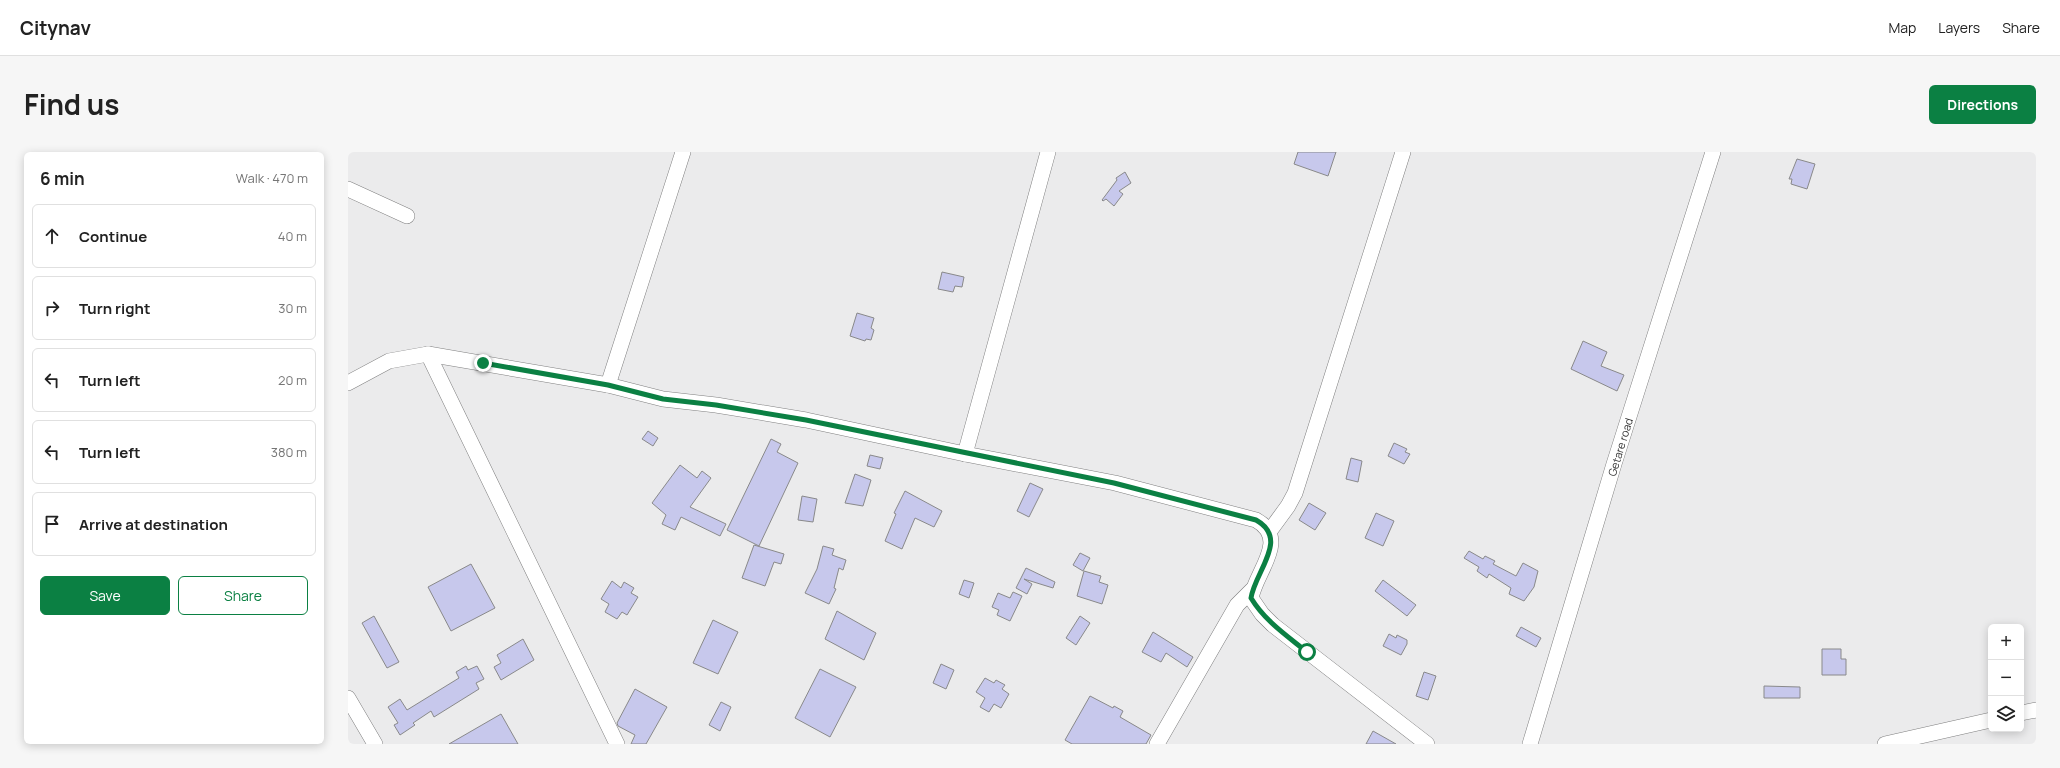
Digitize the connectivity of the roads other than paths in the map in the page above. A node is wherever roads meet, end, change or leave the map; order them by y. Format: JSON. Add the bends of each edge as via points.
{"nodes":[{"id":1,"x":683,"y":152,"type":"edge"},
{"id":2,"x":1048,"y":152,"type":"edge"},
{"id":3,"x":1402,"y":152,"type":"edge"},
{"id":4,"x":1713,"y":152,"type":"edge"},
{"id":5,"x":348,"y":189,"type":"edge"},
{"id":6,"x":407,"y":216,"type":"dead end"},
{"id":7,"x":428,"y":354,"type":"junction"},
{"id":8,"x":348,"y":384,"type":"edge"},
{"id":9,"x":608,"y":385,"type":"junction"},
{"id":10,"x":966,"y":454,"type":"junction"},
{"id":11,"x":1269,"y":532,"type":"junction"},
{"id":12,"x":1252,"y":590,"type":"junction"},
{"id":13,"x":348,"y":698,"type":"edge"},
{"id":14,"x":2036,"y":710,"type":"edge"},
{"id":15,"x":2024,"y":713,"type":"edge"},
{"id":16,"x":1988,"y":721,"type":"edge"},
{"id":17,"x":375,"y":744,"type":"edge"},
{"id":18,"x":617,"y":744,"type":"edge"},
{"id":19,"x":1158,"y":744,"type":"edge"},
{"id":20,"x":1427,"y":744,"type":"edge"},
{"id":21,"x":1530,"y":744,"type":"edge"},
{"id":22,"x":1886,"y":744,"type":"edge"}],
"edges":[{"from":1,"to":9,"type":"street"},
{"from":2,"to":10,"type":"street"},
{"from":3,"to":11,"type":"street","via":[[1295,493]]},
{"from":4,"to":21,"type":"street","name":"Getare road","via":[[1614,464]]},
{"from":5,"to":6,"type":"street"},
{"from":7,"to":8,"type":"street","via":[[389,362]]},
{"from":7,"to":9,"type":"street"},
{"from":7,"to":18,"type":"street"},
{"from":9,"to":10,"type":"street","via":[[663,399],[806,420]]},
{"from":10,"to":11,"type":"street","via":[[1114,483],[1256,520]]},
{"from":11,"to":12,"type":"street","via":[[1271,549]]},
{"from":12,"to":19,"type":"street","via":[[1237,606]]},
{"from":12,"to":20,"type":"street","via":[[1251,598],[1273,625]]},
{"from":13,"to":17,"type":"street"},
{"from":14,"to":15,"type":"street"},
{"from":16,"to":22,"type":"street"}]}
